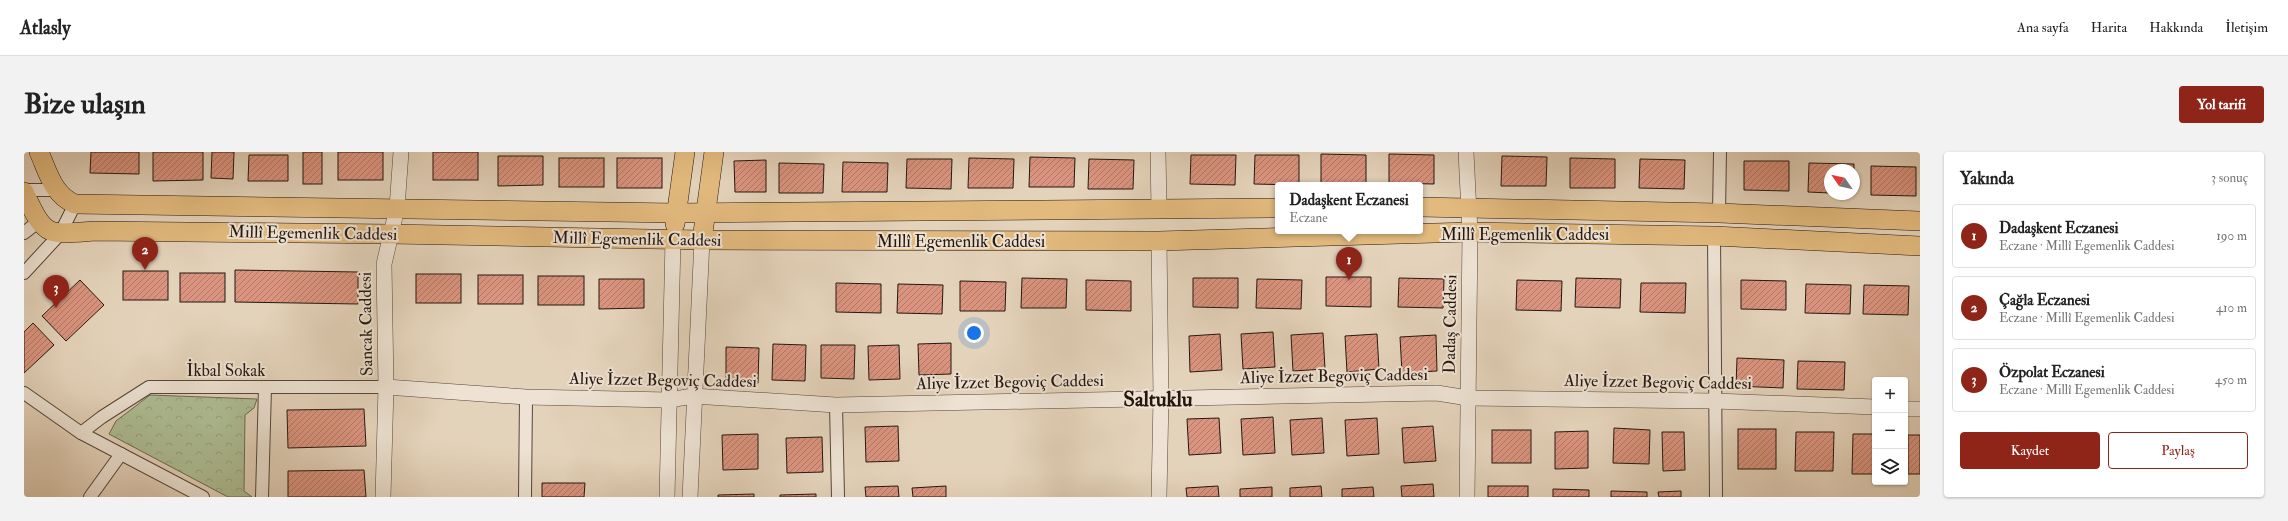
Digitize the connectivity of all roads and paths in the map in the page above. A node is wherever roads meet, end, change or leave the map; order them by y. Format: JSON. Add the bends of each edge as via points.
{"nodes":[{"id":1,"x":39,"y":152,"type":"edge"},
{"id":2,"x":401,"y":152,"type":"edge"},
{"id":3,"x":685,"y":152,"type":"edge"},
{"id":4,"x":714,"y":152,"type":"edge"},
{"id":5,"x":1158,"y":152,"type":"edge"},
{"id":6,"x":1466,"y":152,"type":"edge"},
{"id":7,"x":1720,"y":152,"type":"edge"},
{"id":8,"x":56,"y":190,"type":"junction"},
{"id":9,"x":24,"y":191,"type":"edge"},
{"id":10,"x":75,"y":204,"type":"junction"},
{"id":11,"x":1423,"y":207,"type":"edge"},
{"id":12,"x":1470,"y":207,"type":"junction"},
{"id":13,"x":397,"y":208,"type":"junction"},
{"id":14,"x":1275,"y":208,"type":"edge"},
{"id":15,"x":1159,"y":209,"type":"junction"},
{"id":16,"x":705,"y":212,"type":"junction"},
{"id":17,"x":676,"y":213,"type":"junction"},
{"id":18,"x":1719,"y":213,"type":"junction"},
{"id":19,"x":1920,"y":221,"type":"edge"},
{"id":20,"x":29,"y":226,"type":"edge"},
{"id":21,"x":1470,"y":232,"type":"junction"},
{"id":22,"x":1423,"y":233,"type":"edge"},
{"id":23,"x":60,"y":234,"type":"junction"},
{"id":24,"x":391,"y":234,"type":"junction"},
{"id":25,"x":1401,"y":234,"type":"edge"},
{"id":26,"x":1714,"y":236,"type":"junction"},
{"id":27,"x":673,"y":240,"type":"junction"},
{"id":28,"x":702,"y":240,"type":"junction"},
{"id":29,"x":1159,"y":241,"type":"junction"},
{"id":30,"x":1920,"y":246,"type":"edge"},
{"id":31,"x":24,"y":273,"type":"edge"},
{"id":32,"x":265,"y":387,"type":"junction"},
{"id":33,"x":386,"y":387,"type":"junction"},
{"id":34,"x":24,"y":393,"type":"edge"},
{"id":35,"x":693,"y":396,"type":"junction"},
{"id":36,"x":526,"y":397,"type":"junction"},
{"id":37,"x":1161,"y":397,"type":"junction"},
{"id":38,"x":1468,"y":398,"type":"junction"},
{"id":39,"x":669,"y":400,"type":"junction"},
{"id":40,"x":1715,"y":401,"type":"junction"},
{"id":41,"x":836,"y":405,"type":"junction"},
{"id":42,"x":1872,"y":408,"type":"edge"},
{"id":43,"x":1908,"y":409,"type":"edge"},
{"id":44,"x":1920,"y":409,"type":"edge"},
{"id":45,"x":81,"y":433,"type":"junction"},
{"id":46,"x":121,"y":454,"type":"junction"},
{"id":47,"x":90,"y":497,"type":"edge"},
{"id":48,"x":203,"y":497,"type":"edge"},
{"id":49,"x":262,"y":497,"type":"edge"},
{"id":50,"x":383,"y":497,"type":"edge"},
{"id":51,"x":525,"y":497,"type":"edge"},
{"id":52,"x":667,"y":497,"type":"edge"},
{"id":53,"x":690,"y":497,"type":"edge"},
{"id":54,"x":838,"y":497,"type":"edge"},
{"id":55,"x":1159,"y":497,"type":"edge"},
{"id":56,"x":1468,"y":497,"type":"edge"},
{"id":57,"x":1716,"y":497,"type":"edge"}],
"edges":[{"from":1,"to":8,"type":"main road"},
{"from":2,"to":13,"type":"street","name":"Sancak Caddesi"},
{"from":3,"to":17,"type":"main road"},
{"from":4,"to":16,"type":"main road"},
{"from":5,"to":15,"type":"street"},
{"from":6,"to":12,"type":"street","name":"Dadaş Caddesi"},
{"from":7,"to":18,"type":"street"},
{"from":8,"to":9,"type":"street"},
{"from":8,"to":10,"type":"main road","via":[[64,199]]},
{"from":9,"to":20,"type":"main road","name":"Millî Egemenlik Caddesi"},
{"from":10,"to":13,"type":"main road","name":"Millî Egemenlik Caddesi"},
{"from":10,"to":23,"type":"street"},
{"from":11,"to":12,"type":"main road","name":"Millî Egemenlik Caddesi"},
{"from":12,"to":18,"type":"main road","name":"Millî Egemenlik Caddesi"},
{"from":12,"to":21,"type":"street","name":"Dadaş Caddesi"},
{"from":13,"to":17,"type":"main road","name":"Millî Egemenlik Caddesi"},
{"from":13,"to":24,"type":"street","name":"Sancak Caddesi"},
{"from":14,"to":15,"type":"main road","name":"Millî Egemenlik Caddesi"},
{"from":15,"to":16,"type":"main road","name":"Millî Egemenlik Caddesi"},
{"from":16,"to":17,"type":"main road","name":"Millî Egemenlik Caddesi"},
{"from":16,"to":28,"type":"main road"},
{"from":17,"to":27,"type":"main road"},
{"from":18,"to":19,"type":"main road","name":"Millî Egemenlik Caddesi"},
{"from":20,"to":23,"type":"main road","name":"Millî Egemenlik Caddesi"},
{"from":21,"to":22,"type":"main road","name":"Millî Egemenlik Caddesi"},
{"from":21,"to":26,"type":"main road","name":"Millî Egemenlik Caddesi"},
{"from":21,"to":38,"type":"street","name":"Dadaş Caddesi"},
{"from":23,"to":24,"type":"main road","name":"Millî Egemenlik Caddesi","via":[[94,231]]},
{"from":23,"to":31,"type":"street"},
{"from":24,"to":27,"type":"main road","name":"Millî Egemenlik Caddesi"},
{"from":24,"to":33,"type":"street","name":"Sancak Caddesi","via":[[384,264]]},
{"from":25,"to":29,"type":"main road","name":"Millî Egemenlik Caddesi"},
{"from":26,"to":30,"type":"main road","name":"Millî Egemenlik Caddesi"},
{"from":26,"to":40,"type":"street"},
{"from":27,"to":28,"type":"main road","name":"Millî Egemenlik Caddesi"},
{"from":27,"to":39,"type":"street"},
{"from":28,"to":29,"type":"main road","name":"Millî Egemenlik Caddesi"},
{"from":28,"to":35,"type":"street"},
{"from":29,"to":37,"type":"street"},
{"from":32,"to":33,"type":"street","name":"İkbal Sokak"},
{"from":32,"to":45,"type":"street","name":"İkbal Sokak","via":[[149,387]]},
{"from":32,"to":49,"type":"street"},
{"from":33,"to":36,"type":"street","name":"Aliye İzzet Begoviç Caddesi"},
{"from":33,"to":50,"type":"street","name":"Sancak Caddesi"},
{"from":34,"to":45,"type":"street"},
{"from":35,"to":39,"type":"street","name":"Aliye İzzet Begoviç Caddesi"},
{"from":35,"to":41,"type":"street","name":"Aliye İzzet Begoviç Caddesi"},
{"from":35,"to":53,"type":"street"},
{"from":36,"to":39,"type":"street","name":"Aliye İzzet Begoviç Caddesi"},
{"from":36,"to":51,"type":"street"},
{"from":37,"to":38,"type":"street","name":"Aliye İzzet Begoviç Caddesi","via":[[1437,393]]},
{"from":37,"to":41,"type":"street","name":"Aliye İzzet Begoviç Caddesi"},
{"from":37,"to":55,"type":"street"},
{"from":38,"to":40,"type":"street","name":"Aliye İzzet Begoviç Caddesi"},
{"from":38,"to":56,"type":"street","name":"Dadaş Caddesi"},
{"from":39,"to":52,"type":"street"},
{"from":40,"to":42,"type":"street","name":"Aliye İzzet Begoviç Caddesi"},
{"from":40,"to":57,"type":"street"},
{"from":41,"to":54,"type":"street"},
{"from":43,"to":44,"type":"street"},
{"from":45,"to":46,"type":"street"},
{"from":46,"to":47,"type":"street"},
{"from":46,"to":48,"type":"street"}]}
